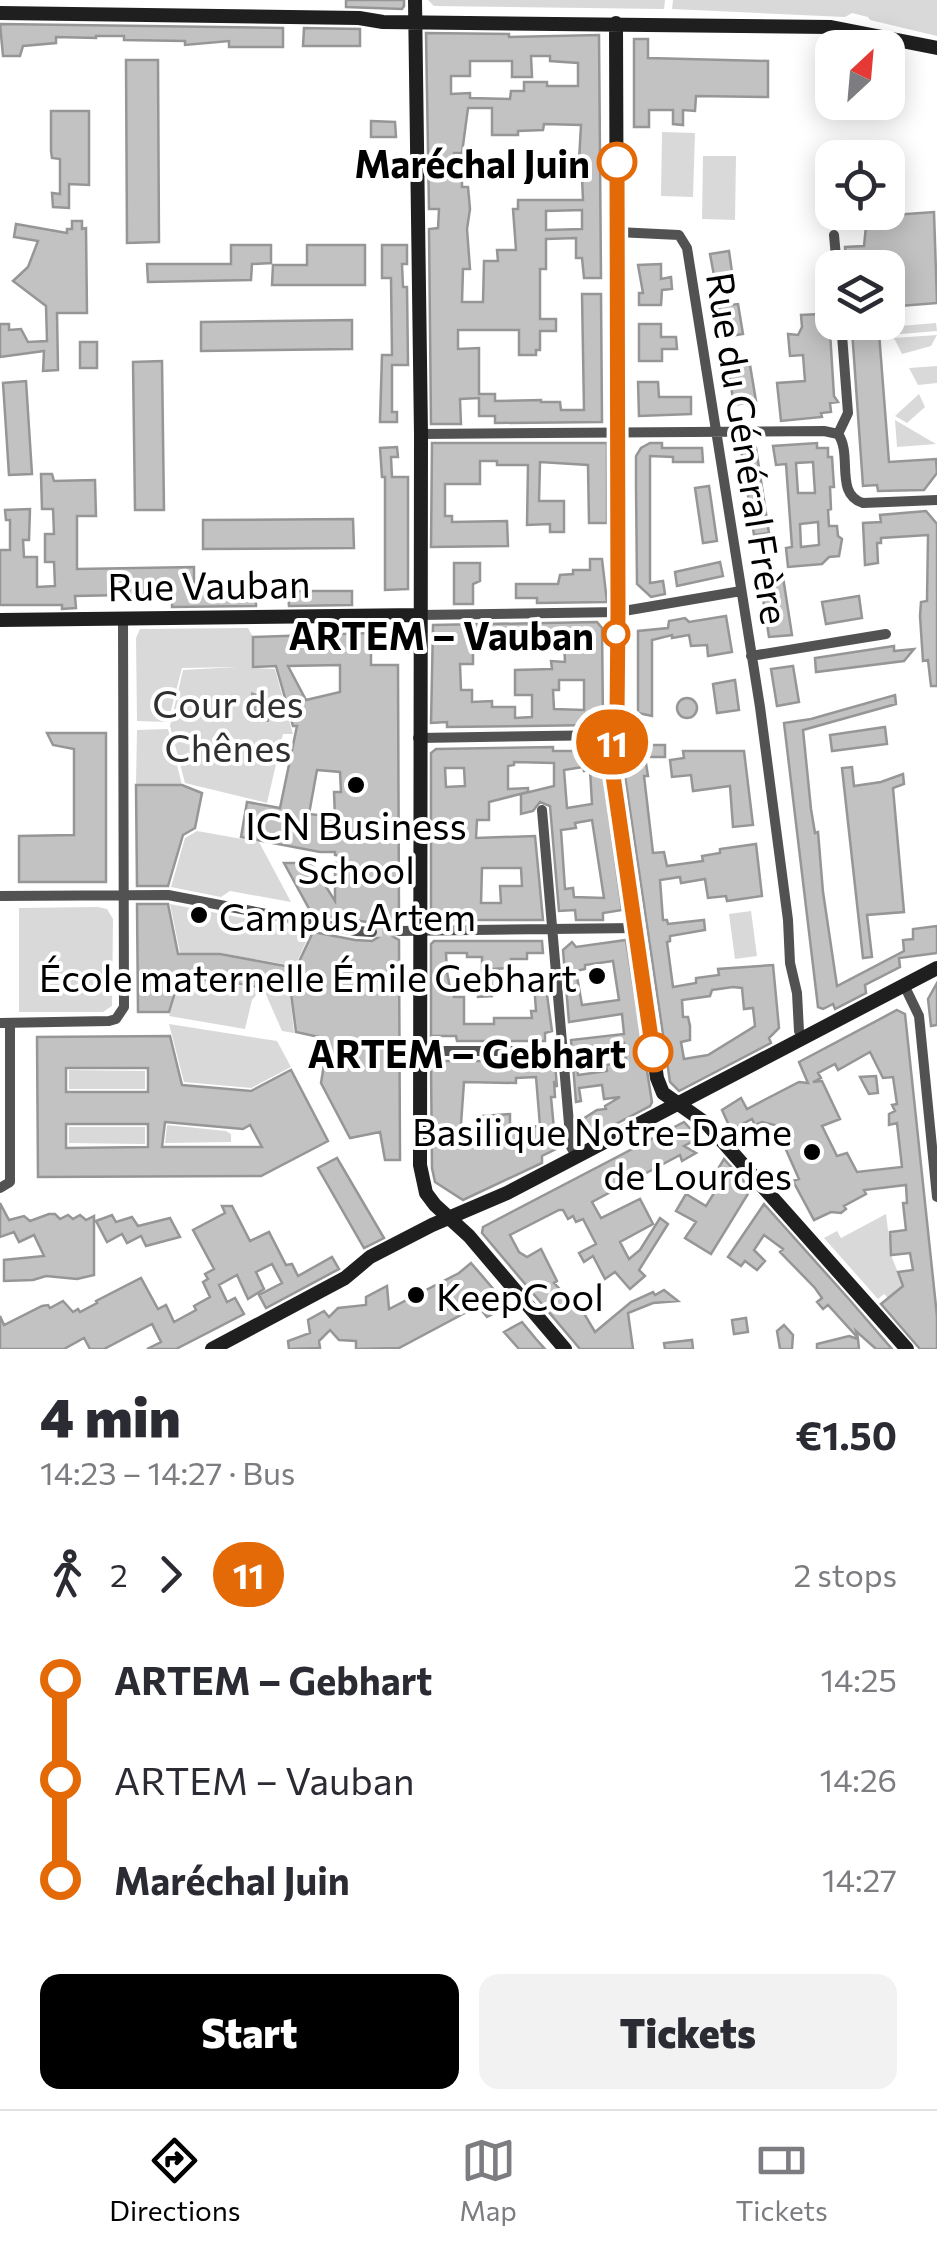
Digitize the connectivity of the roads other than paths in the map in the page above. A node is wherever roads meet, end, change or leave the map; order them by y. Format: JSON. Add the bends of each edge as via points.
{"nodes":[{"id":1,"x":415,"y":0,"type":"edge"},
{"id":2,"x":0,"y":14,"type":"edge"},
{"id":3,"x":416,"y":22,"type":"junction"},
{"id":4,"x":616,"y":23,"type":"junction"},
{"id":5,"x":937,"y":48,"type":"edge"},
{"id":6,"x":617,"y":232,"type":"junction"},
{"id":7,"x":834,"y":235,"type":"dead end"},
{"id":8,"x":835,"y":250,"type":"edge"},
{"id":9,"x":843,"y":340,"type":"edge"},
{"id":10,"x":617,"y":433,"type":"junction"},
{"id":11,"x":420,"y":434,"type":"junction"},
{"id":12,"x":716,"y":434,"type":"junction"},
{"id":13,"x":838,"y":434,"type":"junction"},
{"id":14,"x":937,"y":500,"type":"edge"},
{"id":15,"x":741,"y":591,"type":"junction"},
{"id":16,"x":618,"y":612,"type":"junction"},
{"id":17,"x":419,"y":615,"type":"junction"},
{"id":18,"x":123,"y":618,"type":"junction"},
{"id":19,"x":0,"y":620,"type":"edge"},
{"id":20,"x":886,"y":634,"type":"dead end"},
{"id":21,"x":750,"y":656,"type":"junction"},
{"id":22,"x":613,"y":735,"type":"junction"},
{"id":23,"x":418,"y":738,"type":"junction"},
{"id":24,"x":542,"y":810,"type":"dead end"},
{"id":25,"x":124,"y":895,"type":"junction"},
{"id":26,"x":0,"y":896,"type":"edge"},
{"id":27,"x":636,"y":928,"type":"junction"},
{"id":28,"x":409,"y":930,"type":"junction"},
{"id":29,"x":551,"y":930,"type":"junction"},
{"id":30,"x":372,"y":932,"type":"tunnel mouth"},
{"id":31,"x":937,"y":968,"type":"edge"},
{"id":32,"x":904,"y":985,"type":"junction"},
{"id":33,"x":5,"y":1022,"type":"edge"},
{"id":34,"x":802,"y":1038,"type":"junction"},
{"id":35,"x":421,"y":1050,"type":"junction"},
{"id":36,"x":526,"y":1051,"type":"dead end"},
{"id":37,"x":677,"y":1103,"type":"junction"},
{"id":38,"x":577,"y":1157,"type":"junction"},
{"id":39,"x":5,"y":1185,"type":"edge"},
{"id":40,"x":937,"y":1196,"type":"edge"},
{"id":41,"x":450,"y":1218,"type":"junction"},
{"id":42,"x":241,"y":1342,"type":"edge"},
{"id":43,"x":906,"y":1348,"type":"edge"},
{"id":44,"x":212,"y":1349,"type":"edge"},
{"id":45,"x":565,"y":1349,"type":"edge"}],
"edges":[{"from":1,"to":3,"type":"street"},
{"from":2,"to":3,"type":"street"},
{"from":3,"to":4,"type":"street"},
{"from":3,"to":11,"type":"street"},
{"from":4,"to":5,"type":"street","via":[[840,27]]},
{"from":4,"to":6,"type":"street"},
{"from":6,"to":10,"type":"street"},
{"from":6,"to":12,"type":"street","name":"Rue du Général Frère","via":[[684,240]]},
{"from":7,"to":8,"type":"street"},
{"from":9,"to":13,"type":"street","via":[[848,413]]},
{"from":10,"to":11,"type":"street"},
{"from":10,"to":12,"type":"street"},
{"from":10,"to":16,"type":"street"},
{"from":11,"to":17,"type":"street"},
{"from":12,"to":13,"type":"street"},
{"from":12,"to":15,"type":"street","name":"Rue du Général Frère"},
{"from":13,"to":14,"type":"street","via":[[847,489],[858,502]]},
{"from":15,"to":16,"type":"street"},
{"from":15,"to":21,"type":"street","name":"Rue du Général Frère"},
{"from":16,"to":17,"type":"street"},
{"from":16,"to":22,"type":"street"},
{"from":17,"to":18,"type":"street","name":"Rue Vauban"},
{"from":17,"to":23,"type":"street"},
{"from":18,"to":19,"type":"street","name":"Rue Vauban"},
{"from":18,"to":25,"type":"street"},
{"from":20,"to":21,"type":"street"},
{"from":21,"to":34,"type":"street","name":"Rue du Général Frère"},
{"from":22,"to":23,"type":"street"},
{"from":22,"to":27,"type":"street","via":[[611,762]]},
{"from":23,"to":28,"type":"street"},
{"from":24,"to":29,"type":"street"},
{"from":25,"to":26,"type":"street"},
{"from":25,"to":30,"type":"street","via":[[168,895]]},
{"from":25,"to":33,"type":"street","via":[[126,996],[118,1016]]},
{"from":27,"to":29,"type":"street"},
{"from":27,"to":37,"type":"street","via":[[657,1078],[662,1093]]},
{"from":28,"to":29,"type":"street"},
{"from":28,"to":35,"type":"street"},
{"from":29,"to":38,"type":"street"},
{"from":31,"to":32,"type":"street"},
{"from":32,"to":34,"type":"street"},
{"from":32,"to":40,"type":"street","via":[[916,1008]]},
{"from":33,"to":39,"type":"street"},
{"from":34,"to":37,"type":"street"},
{"from":35,"to":36,"type":"street"},
{"from":35,"to":41,"type":"street","via":[[422,1179]]},
{"from":37,"to":38,"type":"street"},
{"from":37,"to":43,"type":"street","via":[[707,1124]]},
{"from":38,"to":41,"type":"street"},
{"from":41,"to":42,"type":"street","via":[[370,1257]]},
{"from":41,"to":45,"type":"street"},
{"from":42,"to":44,"type":"street"}]}
